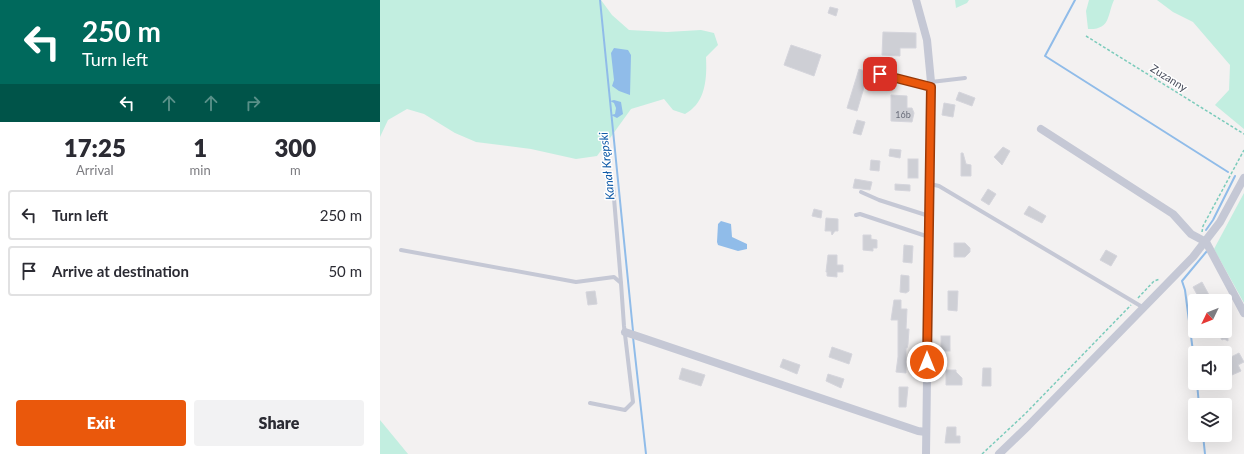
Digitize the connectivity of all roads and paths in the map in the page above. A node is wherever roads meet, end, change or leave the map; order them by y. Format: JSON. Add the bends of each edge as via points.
{"nodes":[{"id":1,"x":916,"y":0,"type":"edge"},
{"id":2,"x":1086,"y":36,"type":"dead end"},
{"id":3,"x":880,"y":74,"type":"dead end"},
{"id":4,"x":965,"y":78,"type":"dead end"},
{"id":5,"x":931,"y":84,"type":"junction"},
{"id":6,"x":1041,"y":129,"type":"dead end"},
{"id":7,"x":1244,"y":134,"type":"edge"},
{"id":8,"x":1244,"y":150,"type":"edge"},
{"id":9,"x":1244,"y":178,"type":"edge"},
{"id":10,"x":930,"y":184,"type":"junction"},
{"id":11,"x":613,"y":186,"type":"dead end"},
{"id":12,"x":861,"y":192,"type":"dead end"},
{"id":13,"x":856,"y":215,"type":"dead end"},
{"id":14,"x":930,"y":216,"type":"junction"},
{"id":15,"x":929,"y":238,"type":"junction"},
{"id":16,"x":1203,"y":240,"type":"junction"},
{"id":17,"x":401,"y":250,"type":"dead end"},
{"id":18,"x":1163,"y":278,"type":"dead end"},
{"id":19,"x":621,"y":283,"type":"junction"},
{"id":20,"x":1134,"y":302,"type":"junction"},
{"id":21,"x":1144,"y":308,"type":"junction"},
{"id":22,"x":1244,"y":313,"type":"edge"},
{"id":23,"x":625,"y":332,"type":"junction"},
{"id":24,"x":590,"y":403,"type":"dead end"},
{"id":25,"x":926,"y":432,"type":"junction"},
{"id":26,"x":926,"y":454,"type":"edge"},
{"id":27,"x":982,"y":454,"type":"edge"},
{"id":28,"x":999,"y":454,"type":"edge"}],
"edges":[{"from":1,"to":5,"type":"street","via":[[927,40]]},
{"from":2,"to":7,"type":"path","name":"Zuzanny"},
{"from":3,"to":5,"type":"lane"},
{"from":4,"to":5,"type":"lane"},
{"from":5,"to":10,"type":"street"},
{"from":6,"to":16,"type":"street","via":[[1173,214],[1191,234]]},
{"from":8,"to":16,"type":"path","via":[[1203,226]]},
{"from":9,"to":16,"type":"street","via":[[1227,211]]},
{"from":10,"to":14,"type":"street"},
{"from":10,"to":20,"type":"lane","via":[[939,186]]},
{"from":11,"to":19,"type":"lane"},
{"from":12,"to":14,"type":"lane"},
{"from":13,"to":15,"type":"lane","via":[[860,214]]},
{"from":14,"to":15,"type":"street"},
{"from":15,"to":25,"type":"street"},
{"from":16,"to":21,"type":"street"},
{"from":16,"to":22,"type":"street"},
{"from":17,"to":19,"type":"lane","via":[[576,282],[614,277]]},
{"from":18,"to":20,"type":"path","via":[[1154,281]]},
{"from":19,"to":23,"type":"lane"},
{"from":20,"to":21,"type":"lane"},
{"from":20,"to":27,"type":"path","via":[[1025,414]]},
{"from":21,"to":28,"type":"street"},
{"from":23,"to":24,"type":"lane","via":[[633,402],[625,410]]},
{"from":23,"to":25,"type":"street","via":[[918,432]]},
{"from":25,"to":26,"type":"street"}]}
